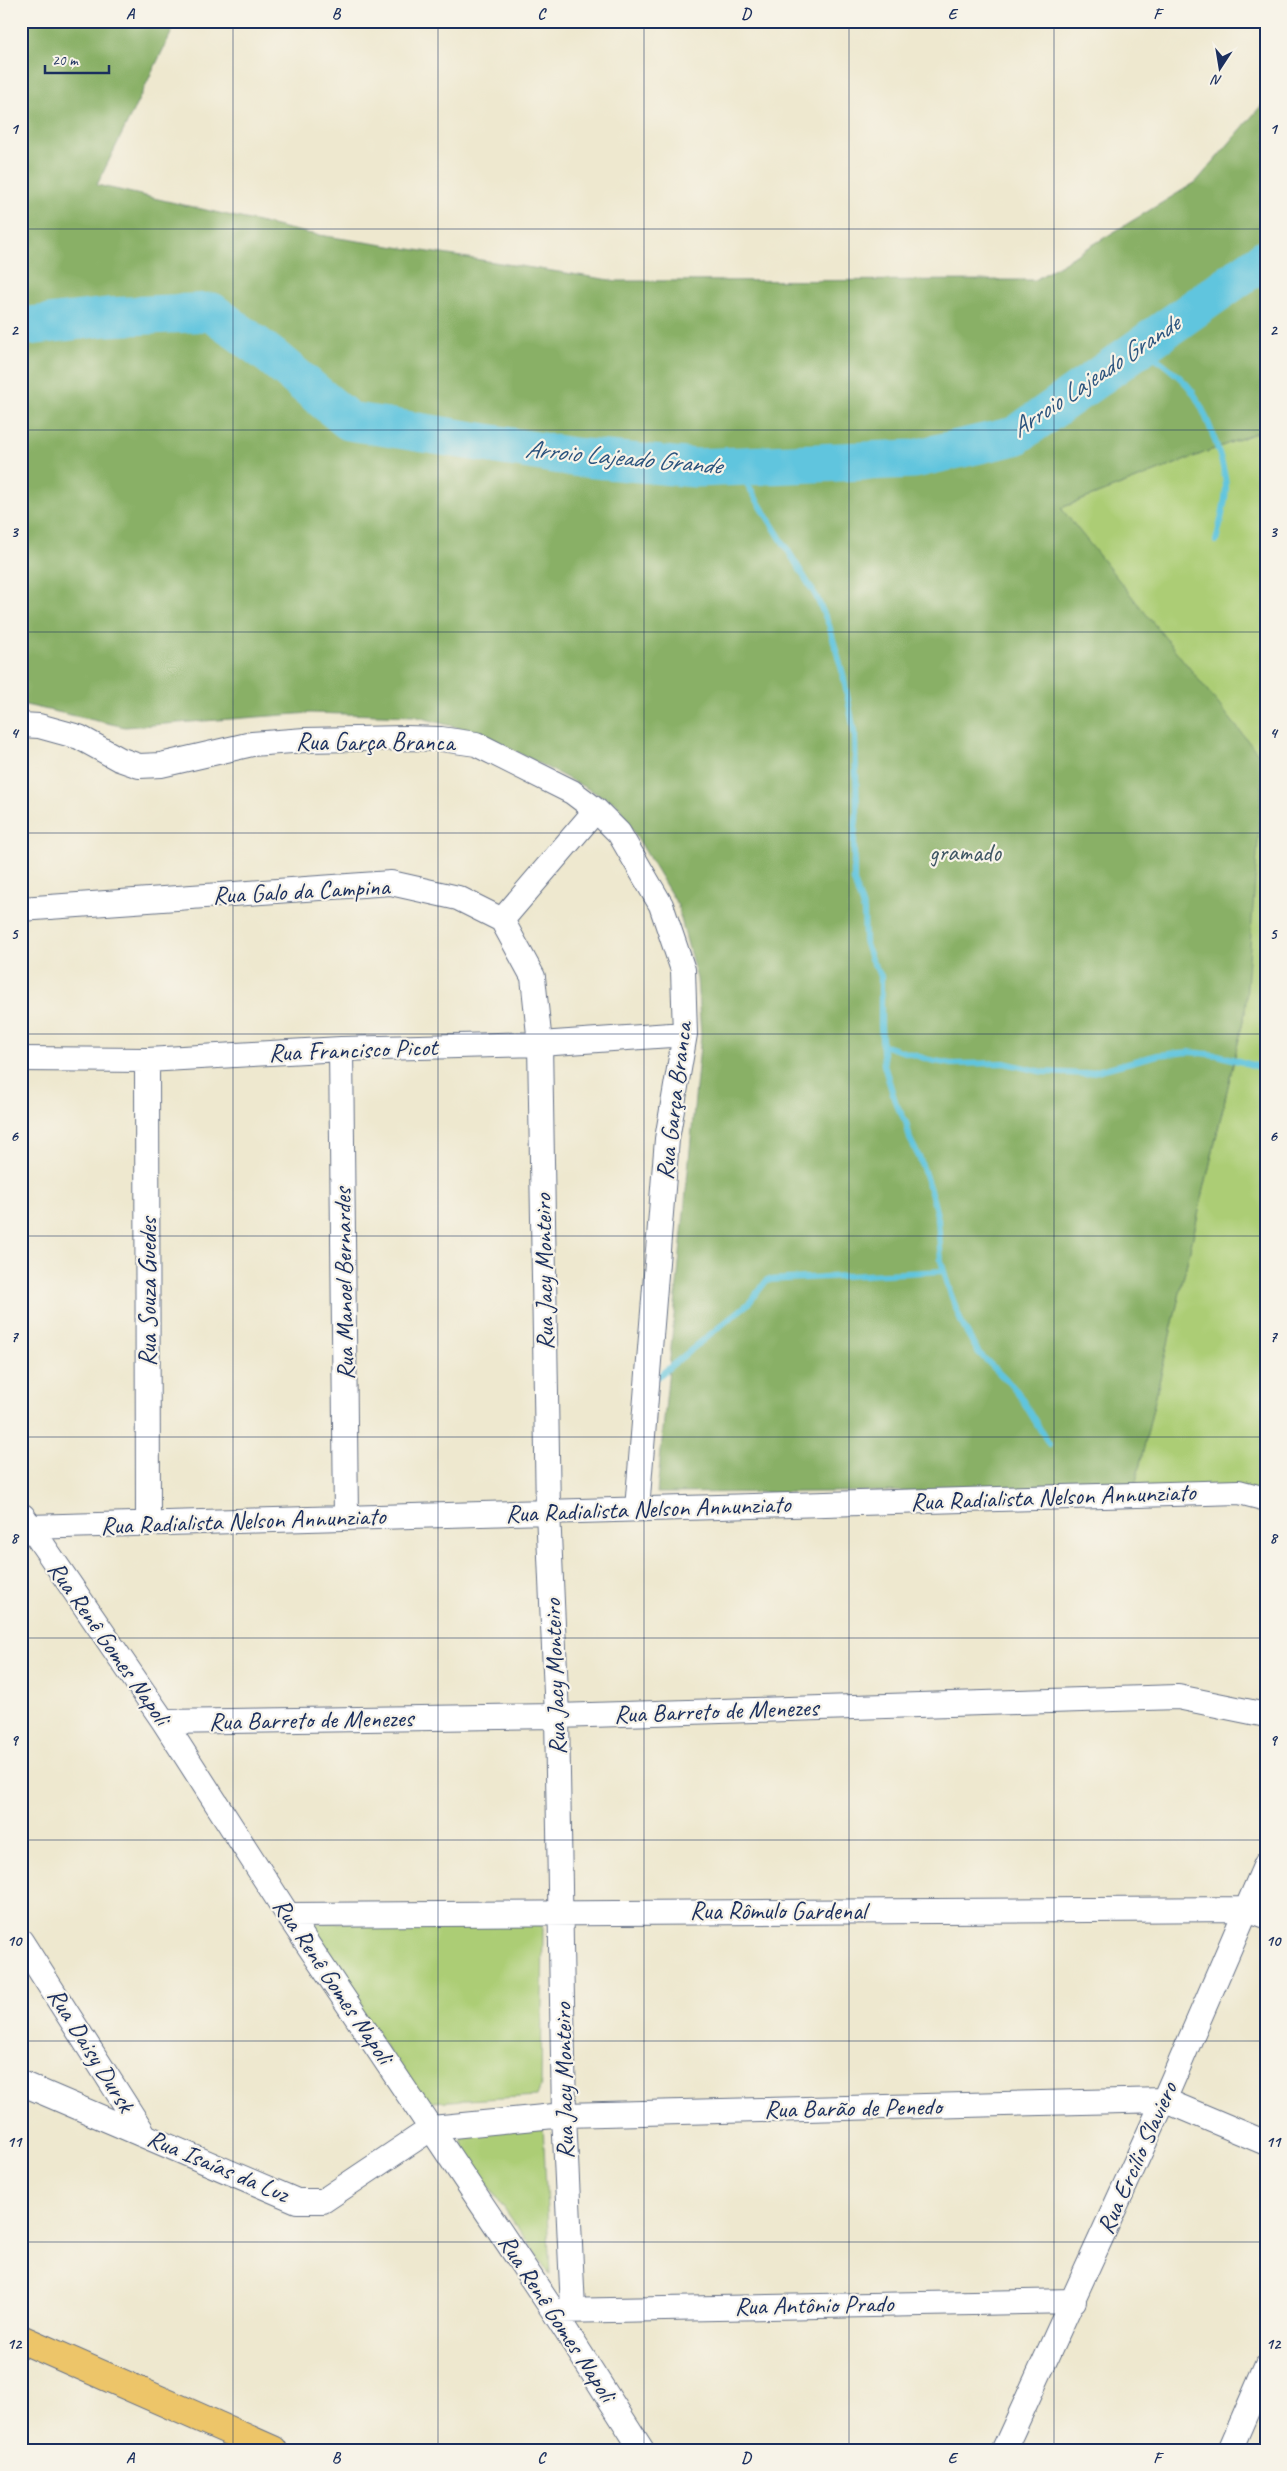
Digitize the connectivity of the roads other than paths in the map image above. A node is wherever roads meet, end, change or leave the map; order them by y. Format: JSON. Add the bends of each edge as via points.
{"nodes":[{"id":1,"x":21,"y":725,"type":"edge"},
{"id":2,"x":596,"y":810,"type":"junction"},
{"id":3,"x":21,"y":909,"type":"edge"},
{"id":4,"x":502,"y":920,"type":"junction"},
{"id":5,"x":685,"y":1034,"type":"junction"},
{"id":6,"x":540,"y":1044,"type":"junction"},
{"id":7,"x":341,"y":1049,"type":"junction"},
{"id":8,"x":21,"y":1060,"type":"edge"},
{"id":9,"x":148,"y":1060,"type":"junction"},
{"id":10,"x":1266,"y":1499,"type":"edge"},
{"id":11,"x":637,"y":1510,"type":"junction"},
{"id":12,"x":548,"y":1511,"type":"junction"},
{"id":13,"x":346,"y":1518,"type":"junction"},
{"id":14,"x":24,"y":1524,"type":"edge"},
{"id":15,"x":148,"y":1524,"type":"junction"},
{"id":16,"x":1266,"y":1715,"type":"edge"},
{"id":17,"x":557,"y":1716,"type":"junction"},
{"id":18,"x":164,"y":1722,"type":"junction"},
{"id":19,"x":1266,"y":1864,"type":"edge"},
{"id":20,"x":1256,"y":1912,"type":"edge"},
{"id":21,"x":561,"y":1913,"type":"junction"},
{"id":22,"x":288,"y":1915,"type":"junction"},
{"id":23,"x":21,"y":1941,"type":"edge"},
{"id":24,"x":21,"y":2083,"type":"edge"},
{"id":25,"x":1164,"y":2100,"type":"junction"},
{"id":26,"x":564,"y":2115,"type":"junction"},
{"id":27,"x":432,"y":2128,"type":"junction"},
{"id":28,"x":144,"y":2134,"type":"junction"},
{"id":29,"x":1266,"y":2143,"type":"edge"},
{"id":30,"x":1074,"y":2301,"type":"junction"},
{"id":31,"x":564,"y":2310,"type":"junction"},
{"id":32,"x":21,"y":2339,"type":"edge"},
{"id":33,"x":1266,"y":2367,"type":"edge"},
{"id":34,"x":274,"y":2450,"type":"edge"},
{"id":35,"x":642,"y":2450,"type":"edge"},
{"id":36,"x":1004,"y":2450,"type":"edge"},
{"id":37,"x":1230,"y":2450,"type":"edge"}],
"edges":[{"from":1,"to":2,"type":"street","name":"Rua Garça Branca","via":[[39,726],[79,737],[119,760],[139,766],[160,765],[252,744],[441,739],[476,744],[572,792]]},
{"from":2,"to":4,"type":"street"},
{"from":2,"to":5,"type":"street","name":"Rua Garça Branca","via":[[619,833],[662,905],[683,970]]},
{"from":3,"to":4,"type":"street","name":"Rua Galo da Campina","via":[[391,883],[458,898]]},
{"from":4,"to":6,"type":"street","via":[[533,977]]},
{"from":5,"to":6,"type":"street","name":"Rua Francisco Picot"},
{"from":5,"to":11,"type":"street","name":"Rua Garça Branca","via":[[667,1139]]},
{"from":6,"to":7,"type":"street","name":"Rua Francisco Picot"},
{"from":6,"to":12,"type":"street","name":"Rua Jacy Monteiro"},
{"from":7,"to":9,"type":"street","name":"Rua Francisco Picot"},
{"from":7,"to":13,"type":"street","name":"Rua Manoel Bernardes"},
{"from":8,"to":9,"type":"street","name":"Rua Francisco Picot"},
{"from":9,"to":15,"type":"street","name":"Rua Souza Guedes"},
{"from":10,"to":11,"type":"street","name":"Rua Radialista Nelson Annunziato","via":[[1239,1492]]},
{"from":11,"to":12,"type":"street","name":"Rua Radialista Nelson Annunziato"},
{"from":12,"to":13,"type":"street","name":"Rua Radialista Nelson Annunziato"},
{"from":12,"to":17,"type":"street","name":"Rua Jacy Monteiro"},
{"from":13,"to":15,"type":"street","name":"Rua Radialista Nelson Annunziato"},
{"from":14,"to":15,"type":"street","name":"Rua Radialista Nelson Annunziato"},
{"from":14,"to":18,"type":"street","name":"Rua Renê Gomes Napoli"},
{"from":16,"to":17,"type":"street","name":"Rua Barreto de Menezes","via":[[1178,1697]]},
{"from":17,"to":18,"type":"street","name":"Rua Barreto de Menezes"},
{"from":17,"to":21,"type":"street","name":"Rua Jacy Monteiro"},
{"from":18,"to":22,"type":"street","name":"Rua Renê Gomes Napoli"},
{"from":19,"to":20,"type":"street","name":"Rua Ercílio Slaviero"},
{"from":20,"to":21,"type":"street","name":"Rua Rômulo Gardenal"},
{"from":20,"to":25,"type":"street","name":"Rua Ercílio Slaviero"},
{"from":21,"to":22,"type":"street","name":"Rua Rômulo Gardenal"},
{"from":21,"to":26,"type":"street","name":"Rua Jacy Monteiro"},
{"from":22,"to":27,"type":"street","name":"Rua Renê Gomes Napoli"},
{"from":23,"to":28,"type":"street","name":"Rua Daisy Dursk"},
{"from":24,"to":28,"type":"street","name":"Rua Isaías da Luz"},
{"from":25,"to":26,"type":"street","name":"Rua Barão de Penedo"},
{"from":25,"to":29,"type":"street","name":"Rua Barão de Penedo"},
{"from":25,"to":30,"type":"street","name":"Rua Ercílio Slaviero"},
{"from":26,"to":27,"type":"street","name":"Rua Barão de Penedo"},
{"from":26,"to":31,"type":"street","name":"Rua Jacy Monteiro"},
{"from":27,"to":28,"type":"street","name":"Rua Isaías da Luz","via":[[323,2201],[297,2202]]},
{"from":27,"to":31,"type":"street","name":"Rua Renê Gomes Napoli"},
{"from":30,"to":31,"type":"street","name":"Rua Antônio Prado"},
{"from":30,"to":36,"type":"street","name":"Rua Ercílio Slaviero"},
{"from":31,"to":35,"type":"street","name":"Rua Renê Gomes Napoli"},
{"from":32,"to":34,"type":"main road"},
{"from":33,"to":37,"type":"street"}]}
